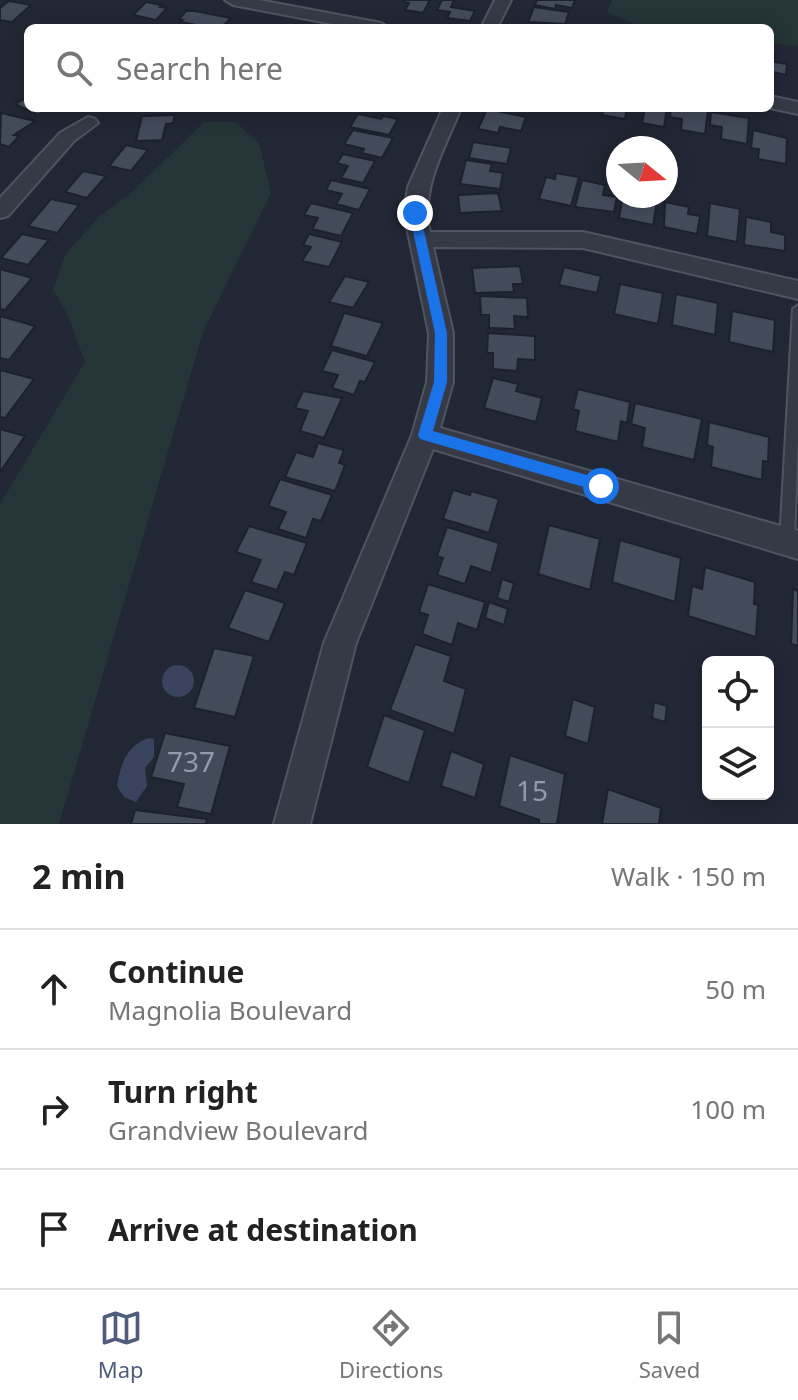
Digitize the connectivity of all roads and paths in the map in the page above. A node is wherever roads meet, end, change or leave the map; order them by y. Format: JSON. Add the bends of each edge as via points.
{"nodes":[{"id":1,"x":233,"y":0,"type":"edge"},
{"id":2,"x":503,"y":0,"type":"edge"},
{"id":3,"x":360,"y":24,"type":"edge"},
{"id":4,"x":491,"y":24,"type":"edge"},
{"id":5,"x":774,"y":103,"type":"edge"},
{"id":6,"x":798,"y":108,"type":"edge"},
{"id":7,"x":450,"y":112,"type":"edge"},
{"id":8,"x":88,"y":123,"type":"dead end"},
{"id":9,"x":0,"y":211,"type":"edge"},
{"id":10,"x":420,"y":240,"type":"junction"},
{"id":11,"x":798,"y":290,"type":"edge"},
{"id":12,"x":798,"y":309,"type":"edge"},
{"id":13,"x":425,"y":435,"type":"junction"},
{"id":14,"x":792,"y":543,"type":"edge"},
{"id":15,"x":292,"y":824,"type":"edge"}],
"edges":[{"from":1,"to":3,"type":"street"},
{"from":2,"to":4,"type":"street"},
{"from":5,"to":6,"type":"street"},
{"from":7,"to":10,"type":"street","via":[[418,187]]},
{"from":8,"to":9,"type":"street","via":[[67,137]]},
{"from":10,"to":11,"type":"street","via":[[583,240]]},
{"from":10,"to":13,"type":"street","via":[[441,333],[440,382]]},
{"from":12,"to":14,"type":"lane"},
{"from":13,"to":14,"type":"street"},
{"from":13,"to":15,"type":"street","via":[[340,643]]}]}
